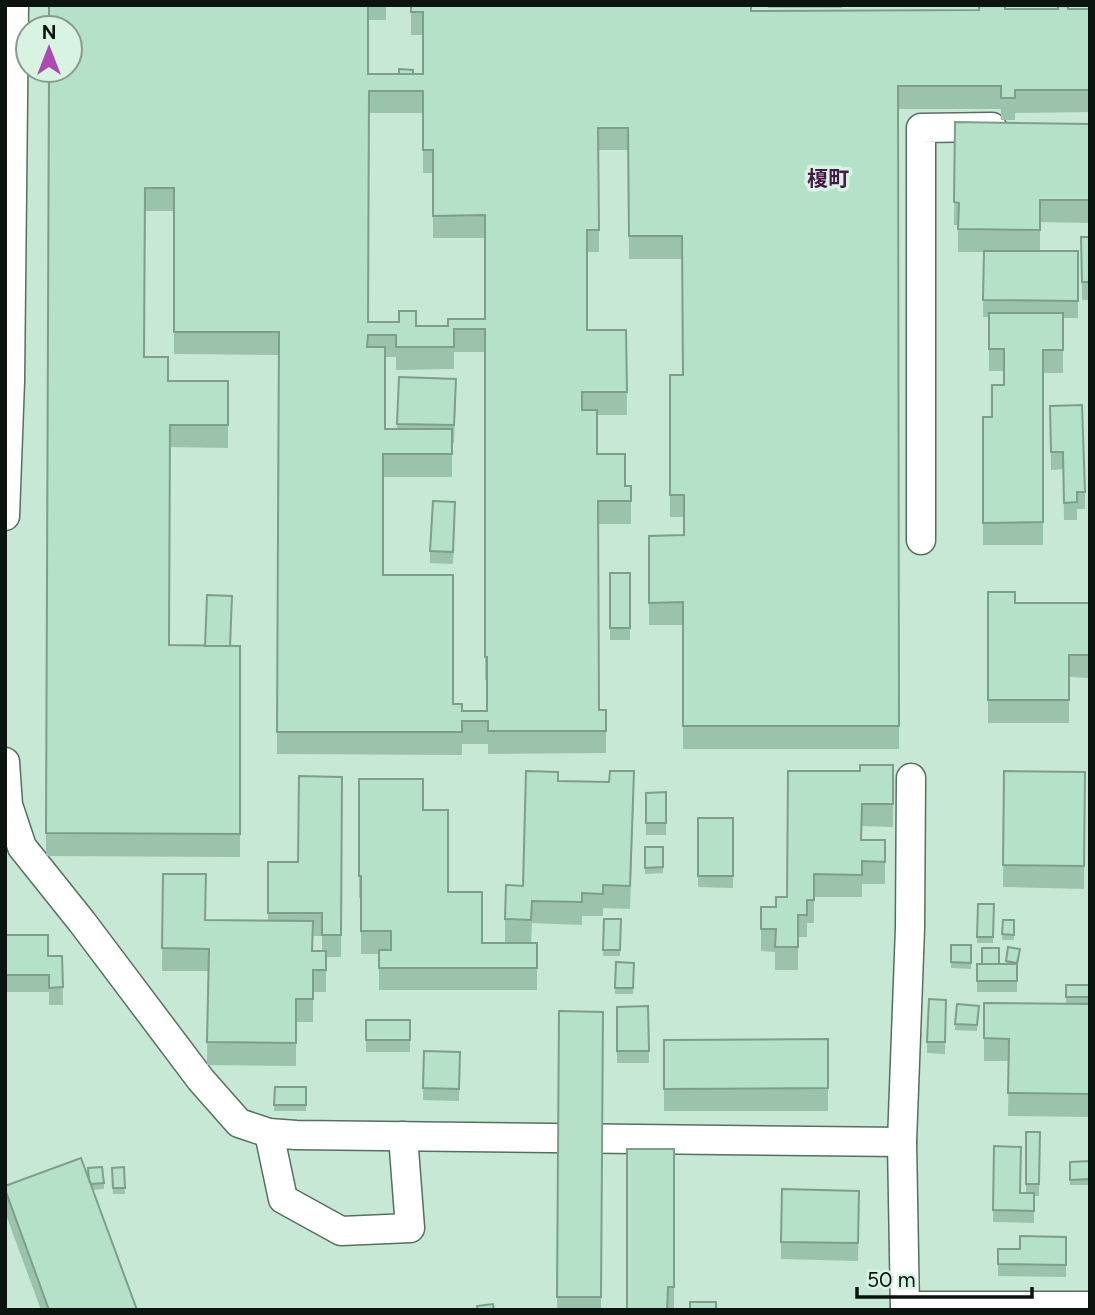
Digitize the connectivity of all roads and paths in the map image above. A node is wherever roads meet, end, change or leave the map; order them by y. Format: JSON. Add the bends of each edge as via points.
{"nodes":[{"id":1,"x":13,"y":5,"type":"edge"},
{"id":2,"x":1012,"y":127,"type":"edge"},
{"id":3,"x":5,"y":516,"type":"edge"},
{"id":4,"x":920,"y":540,"type":"dead end"},
{"id":5,"x":5,"y":762,"type":"edge"},
{"id":6,"x":911,"y":778,"type":"dead end"},
{"id":7,"x":269,"y":1133,"type":"junction"},
{"id":8,"x":403,"y":1136,"type":"junction"},
{"id":9,"x":902,"y":1142,"type":"junction"},
{"id":10,"x":1090,"y":1306,"type":"edge"},
{"id":11,"x":905,"y":1308,"type":"edge"}],
"edges":[{"from":1,"to":3,"type":"lane"},
{"from":2,"to":4,"type":"lane","via":[[921,128]]},
{"from":5,"to":7,"type":"lane","via":[[8,805],[22,847],[201,1080],[239,1123]]},
{"from":6,"to":9,"type":"lane","via":[[911,928]]},
{"from":7,"to":8,"type":"lane"},
{"from":7,"to":8,"type":"lane","via":[[283,1199],[341,1231],[410,1228]]},
{"from":8,"to":9,"type":"lane"},
{"from":9,"to":11,"type":"lane"},
{"from":10,"to":11,"type":"lane"}]}
